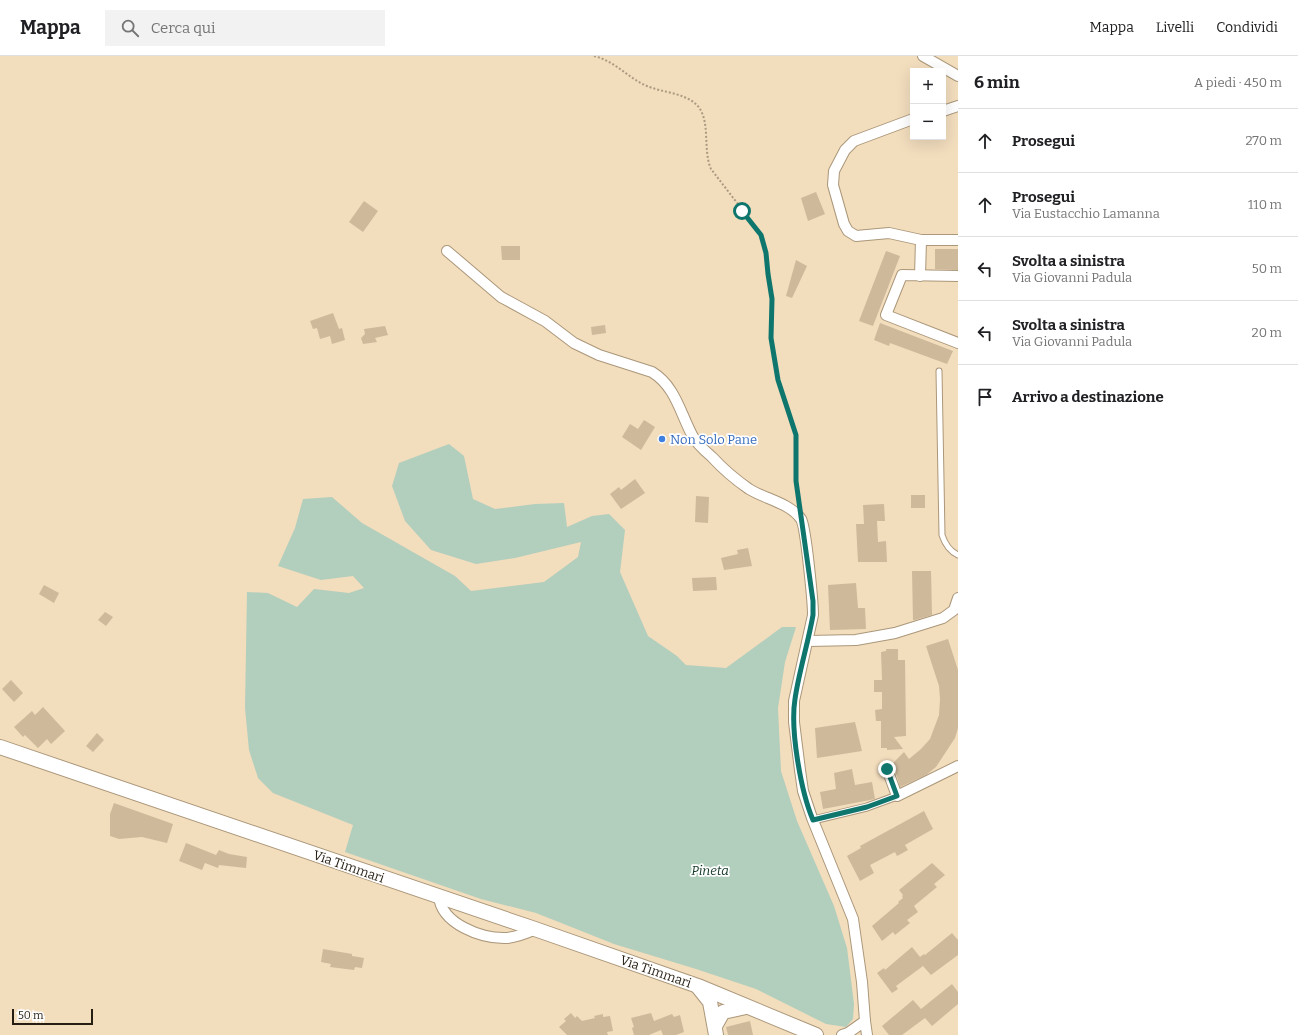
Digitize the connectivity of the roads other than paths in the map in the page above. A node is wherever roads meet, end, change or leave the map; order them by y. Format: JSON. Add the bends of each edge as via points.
{"nodes":[{"id":1,"x":922,"y":56,"type":"edge"},
{"id":2,"x":958,"y":76,"type":"edge"},
{"id":3,"x":958,"y":106,"type":"edge"},
{"id":4,"x":946,"y":110,"type":"edge"},
{"id":5,"x":910,"y":120,"type":"edge"},
{"id":6,"x":921,"y":240,"type":"junction"},
{"id":7,"x":958,"y":240,"type":"edge"},
{"id":8,"x":447,"y":251,"type":"dead end"},
{"id":9,"x":920,"y":276,"type":"junction"},
{"id":10,"x":958,"y":276,"type":"edge"},
{"id":11,"x":958,"y":343,"type":"edge"},
{"id":12,"x":939,"y":371,"type":"dead end"},
{"id":13,"x":958,"y":554,"type":"edge"},
{"id":14,"x":958,"y":598,"type":"edge"},
{"id":15,"x":809,"y":641,"type":"junction"},
{"id":16,"x":0,"y":747,"type":"edge"},
{"id":17,"x":958,"y":766,"type":"edge"},
{"id":18,"x":887,"y":769,"type":"dead end"},
{"id":19,"x":897,"y":796,"type":"junction"},
{"id":20,"x":813,"y":820,"type":"junction"},
{"id":21,"x":439,"y":896,"type":"junction"},
{"id":22,"x":536,"y":929,"type":"junction"},
{"id":23,"x":698,"y":986,"type":"junction"},
{"id":24,"x":747,"y":1007,"type":"junction"},
{"id":25,"x":865,"y":1021,"type":"junction"},
{"id":26,"x":715,"y":1030,"type":"edge"},
{"id":27,"x":816,"y":1035,"type":"edge"},
{"id":28,"x":842,"y":1035,"type":"edge"},
{"id":29,"x":867,"y":1035,"type":"edge"}],
"edges":[{"from":1,"to":2,"type":"street"},
{"from":3,"to":4,"type":"street"},
{"from":5,"to":6,"type":"street","via":[[854,141],[845,150],[834,171],[833,185],[844,224],[852,234],[856,236],[879,232]]},
{"from":6,"to":7,"type":"street"},
{"from":6,"to":9,"type":"street"},
{"from":8,"to":15,"type":"street","via":[[501,297],[545,321],[574,343],[599,355],[658,376],[668,386],[680,406],[693,436],[712,458],[749,489],[792,510],[802,520],[813,601]]},
{"from":9,"to":10,"type":"street"},
{"from":9,"to":11,"type":"street","via":[[902,275],[886,315]]},
{"from":12,"to":13,"type":"lane","via":[[942,535],[950,550]]},
{"from":14,"to":15,"type":"street","via":[[954,610],[943,618],[894,633],[856,640]]},
{"from":15,"to":20,"type":"street","via":[[794,700],[794,722],[803,791]]},
{"from":16,"to":21,"type":"main road","name":"Via Timmari"},
{"from":17,"to":19,"type":"street"},
{"from":18,"to":19,"type":"street"},
{"from":19,"to":20,"type":"street","via":[[867,807]]},
{"from":20,"to":25,"type":"street","via":[[853,918]]},
{"from":21,"to":22,"type":"main road","name":"Via Timmari"},
{"from":21,"to":22,"type":"street","via":[[443,912],[452,922],[467,929],[492,937],[507,938]]},
{"from":22,"to":23,"type":"main road","name":"Via Timmari"},
{"from":23,"to":24,"type":"main road","name":"Via Timmari"},
{"from":23,"to":26,"type":"main road","via":[[710,1002]]},
{"from":24,"to":26,"type":"main road","via":[[723,1012]]},
{"from":24,"to":27,"type":"main road","name":"Via Timmari"},
{"from":25,"to":28,"type":"street"},
{"from":25,"to":29,"type":"street"}]}
